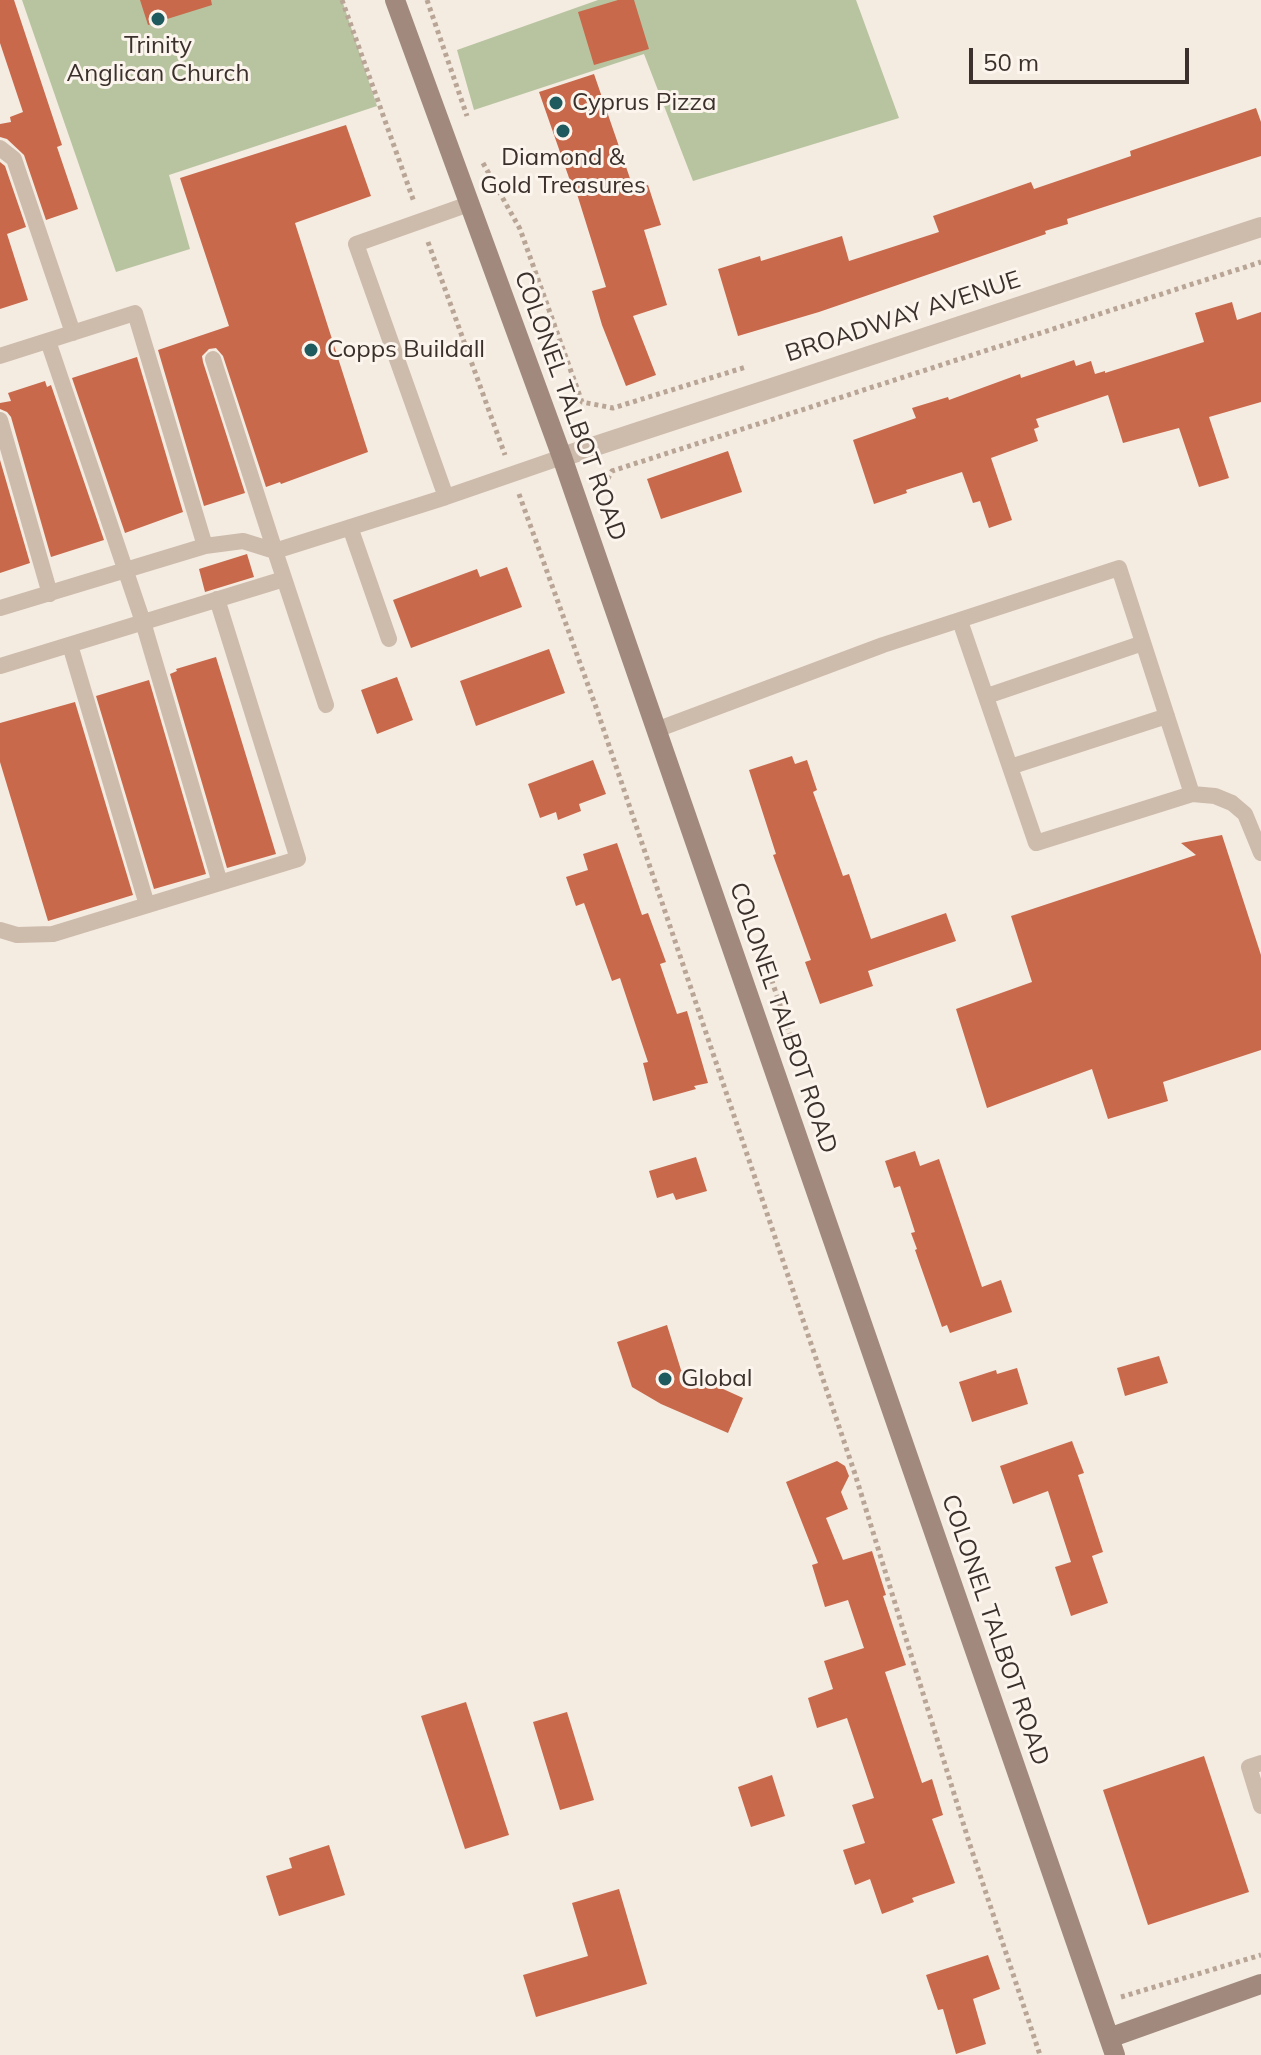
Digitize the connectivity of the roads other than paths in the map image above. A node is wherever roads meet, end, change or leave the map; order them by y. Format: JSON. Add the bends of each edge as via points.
{"nodes":[{"id":1,"x":395,"y":0,"type":"edge"},
{"id":2,"x":0,"y":148,"type":"edge"},
{"id":3,"x":469,"y":204,"type":"junction"},
{"id":4,"x":1261,"y":227,"type":"edge"},
{"id":5,"x":73,"y":333,"type":"junction"},
{"id":6,"x":48,"y":341,"type":"junction"},
{"id":7,"x":0,"y":356,"type":"edge"},
{"id":8,"x":213,"y":359,"type":"dead end"},
{"id":9,"x":0,"y":420,"type":"edge"},
{"id":10,"x":562,"y":457,"type":"junction"},
{"id":11,"x":446,"y":497,"type":"junction"},
{"id":12,"x":350,"y":527,"type":"junction"},
{"id":13,"x":205,"y":546,"type":"junction"},
{"id":14,"x":275,"y":551,"type":"junction"},
{"id":15,"x":126,"y":570,"type":"junction"},
{"id":16,"x":284,"y":579,"type":"junction"},
{"id":17,"x":50,"y":594,"type":"junction"},
{"id":18,"x":217,"y":599,"type":"junction"},
{"id":19,"x":0,"y":608,"type":"edge"},
{"id":20,"x":960,"y":621,"type":"junction"},
{"id":21,"x":143,"y":622,"type":"junction"},
{"id":22,"x":389,"y":639,"type":"dead end"},
{"id":23,"x":1143,"y":643,"type":"junction"},
{"id":24,"x":70,"y":645,"type":"junction"},
{"id":25,"x":0,"y":666,"type":"edge"},
{"id":26,"x":987,"y":696,"type":"junction"},
{"id":27,"x":326,"y":705,"type":"dead end"},
{"id":28,"x":1167,"y":716,"type":"junction"},
{"id":29,"x":656,"y":730,"type":"junction"},
{"id":30,"x":1010,"y":767,"type":"junction"},
{"id":31,"x":1192,"y":794,"type":"junction"},
{"id":32,"x":1261,"y":853,"type":"edge"},
{"id":33,"x":220,"y":883,"type":"junction"},
{"id":34,"x":147,"y":905,"type":"junction"},
{"id":35,"x":0,"y":930,"type":"edge"},
{"id":36,"x":1261,"y":1763,"type":"edge"},
{"id":37,"x":1261,"y":1806,"type":"edge"},
{"id":38,"x":1261,"y":1984,"type":"edge"},
{"id":39,"x":1112,"y":2046,"type":"edge"}],
"edges":[{"from":1,"to":3,"type":"main road","name":"COLONEL TALBOT ROAD"},
{"from":2,"to":5,"type":"lane","via":[[14,159]]},
{"from":3,"to":10,"type":"main road","name":"COLONEL TALBOT ROAD"},
{"from":3,"to":11,"type":"lane","via":[[356,244]]},
{"from":4,"to":10,"type":"street","name":"BROADWAY AVENUE"},
{"from":5,"to":6,"type":"lane"},
{"from":5,"to":13,"type":"lane","via":[[135,313]]},
{"from":6,"to":7,"type":"lane"},
{"from":6,"to":15,"type":"lane"},
{"from":8,"to":14,"type":"lane"},
{"from":9,"to":17,"type":"lane"},
{"from":10,"to":11,"type":"lane"},
{"from":10,"to":29,"type":"main road","name":"COLONEL TALBOT ROAD"},
{"from":11,"to":12,"type":"lane"},
{"from":12,"to":14,"type":"lane"},
{"from":12,"to":22,"type":"lane"},
{"from":13,"to":14,"type":"lane","via":[[243,541]]},
{"from":13,"to":15,"type":"lane"},
{"from":14,"to":16,"type":"lane"},
{"from":15,"to":17,"type":"lane"},
{"from":15,"to":21,"type":"lane"},
{"from":16,"to":18,"type":"lane"},
{"from":16,"to":27,"type":"lane"},
{"from":17,"to":19,"type":"lane"},
{"from":18,"to":21,"type":"lane"},
{"from":18,"to":33,"type":"lane","via":[[298,859]]},
{"from":20,"to":23,"type":"lane","via":[[1119,568]]},
{"from":20,"to":26,"type":"lane"},
{"from":20,"to":29,"type":"lane"},
{"from":21,"to":24,"type":"lane"},
{"from":21,"to":33,"type":"lane"},
{"from":23,"to":26,"type":"lane"},
{"from":23,"to":28,"type":"lane"},
{"from":24,"to":25,"type":"lane"},
{"from":24,"to":34,"type":"lane"},
{"from":26,"to":30,"type":"lane"},
{"from":28,"to":30,"type":"lane"},
{"from":28,"to":31,"type":"lane"},
{"from":29,"to":39,"type":"main road","name":"COLONEL TALBOT ROAD"},
{"from":30,"to":31,"type":"lane","via":[[1036,843]]},
{"from":31,"to":32,"type":"lane","via":[[1215,796],[1239,808]]},
{"from":33,"to":34,"type":"lane"},
{"from":34,"to":35,"type":"lane","via":[[53,934]]},
{"from":36,"to":37,"type":"lane","via":[[1249,1767]]},
{"from":38,"to":39,"type":"main road"}]}
